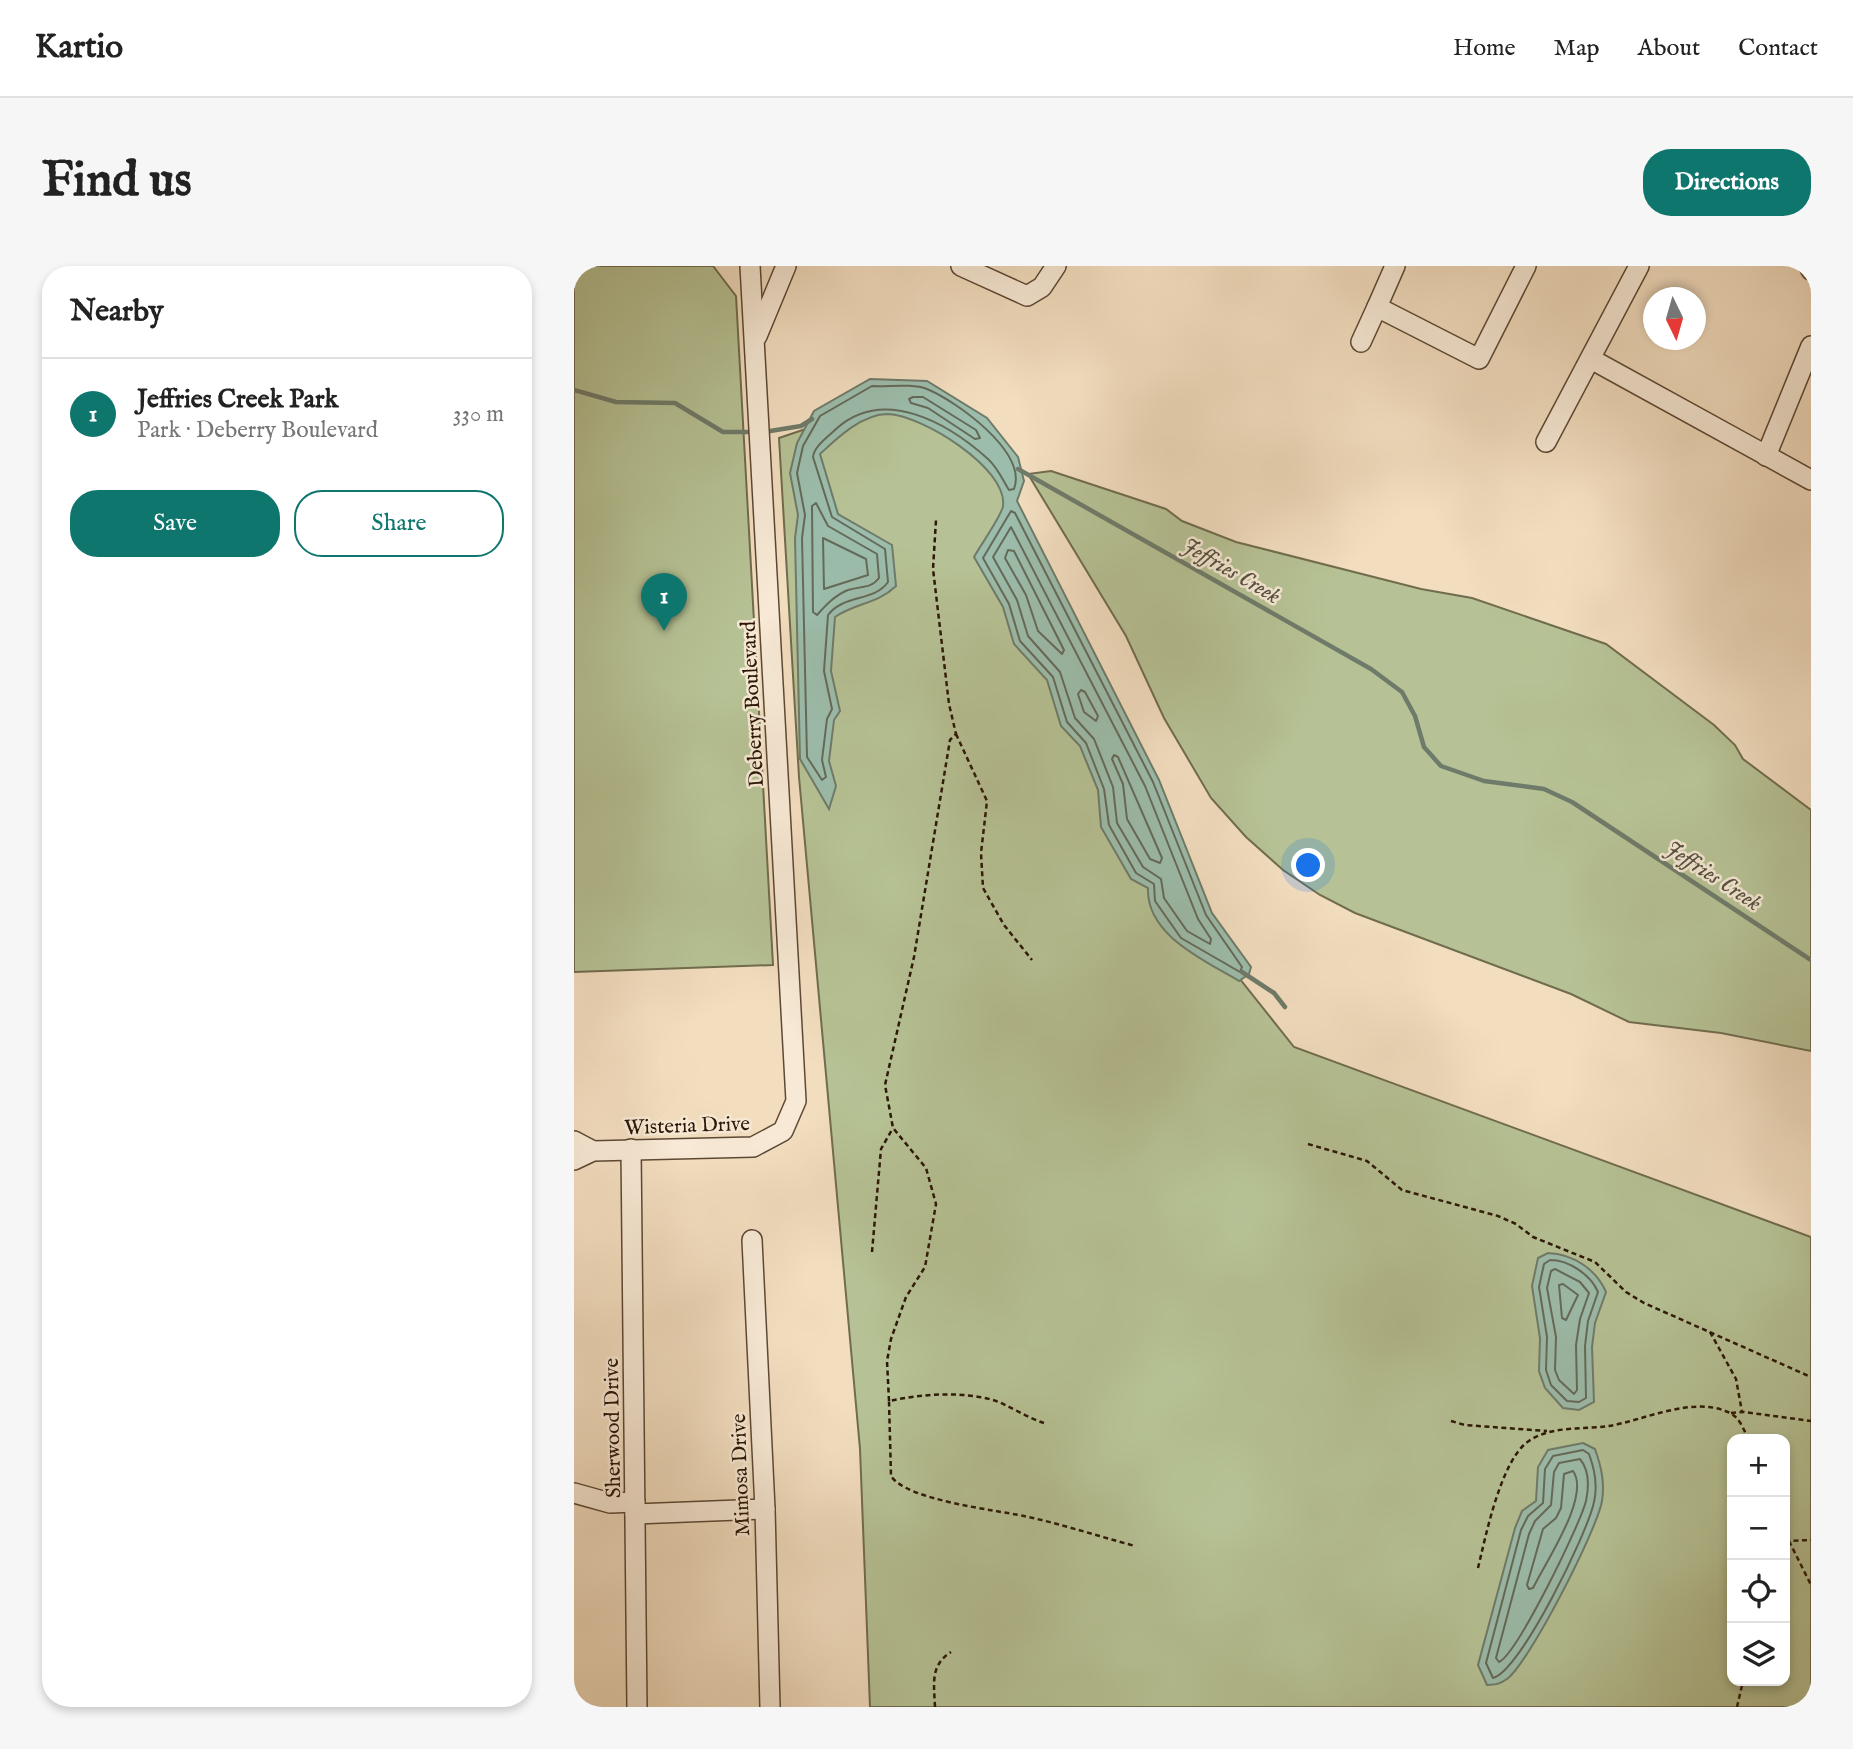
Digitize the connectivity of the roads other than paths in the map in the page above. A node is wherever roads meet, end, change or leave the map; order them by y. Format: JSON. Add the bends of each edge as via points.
{"nodes":[{"id":1,"x":786,"y":266,"type":"edge"},
{"id":2,"x":961,"y":266,"type":"edge"},
{"id":3,"x":1056,"y":266,"type":"edge"},
{"id":4,"x":1395,"y":266,"type":"edge"},
{"id":5,"x":1526,"y":266,"type":"edge"},
{"id":6,"x":1639,"y":266,"type":"edge"},
{"id":7,"x":749,"y":272,"type":"edge"},
{"id":8,"x":1377,"y":307,"type":"junction"},
{"id":9,"x":1361,"y":342,"type":"dead end"},
{"id":10,"x":754,"y":344,"type":"junction"},
{"id":11,"x":1811,"y":346,"type":"edge"},
{"id":12,"x":1591,"y":359,"type":"junction"},
{"id":13,"x":1546,"y":442,"type":"dead end"},
{"id":14,"x":1766,"y":456,"type":"junction"},
{"id":15,"x":1811,"y":480,"type":"edge"},
{"id":16,"x":778,"y":1134,"type":"joint"},
{"id":17,"x":574,"y":1141,"type":"edge"},
{"id":18,"x":631,"y":1149,"type":"junction"},
{"id":19,"x":593,"y":1151,"type":"junction"},
{"id":20,"x":574,"y":1160,"type":"edge"},
{"id":21,"x":752,"y":1240,"type":"dead end"},
{"id":22,"x":574,"y":1493,"type":"edge"},
{"id":23,"x":635,"y":1508,"type":"junction"},
{"id":24,"x":765,"y":1509,"type":"junction"},
{"id":25,"x":637,"y":1707,"type":"edge"},
{"id":26,"x":770,"y":1707,"type":"edge"}],
"edges":[{"from":1,"to":10,"type":"street"},
{"from":2,"to":3,"type":"street","via":[[1025,296],[1042,287]]},
{"from":4,"to":8,"type":"street"},
{"from":5,"to":8,"type":"street","via":[[1479,359]]},
{"from":6,"to":12,"type":"street"},
{"from":7,"to":10,"type":"street","name":"Deberry Boulevard"},
{"from":8,"to":9,"type":"street"},
{"from":10,"to":16,"type":"street","name":"Deberry Boulevard","via":[[797,1086],[790,1119]]},
{"from":11,"to":14,"type":"street"},
{"from":12,"to":13,"type":"street"},
{"from":12,"to":14,"type":"street"},
{"from":14,"to":15,"type":"street"},
{"from":16,"to":18,"type":"street","name":"Wisteria Drive","via":[[753,1147]]},
{"from":17,"to":19,"type":"street"},
{"from":18,"to":19,"type":"street","name":"Wisteria Drive"},
{"from":18,"to":23,"type":"street","name":"Sherwood Drive"},
{"from":19,"to":20,"type":"street","name":"Wisteria Drive"},
{"from":21,"to":24,"type":"street","name":"Mimosa Drive"},
{"from":22,"to":23,"type":"street"},
{"from":23,"to":24,"type":"street"},
{"from":23,"to":25,"type":"street","name":"Sherwood Drive"},
{"from":24,"to":26,"type":"street","name":"Mimosa Drive"}]}
